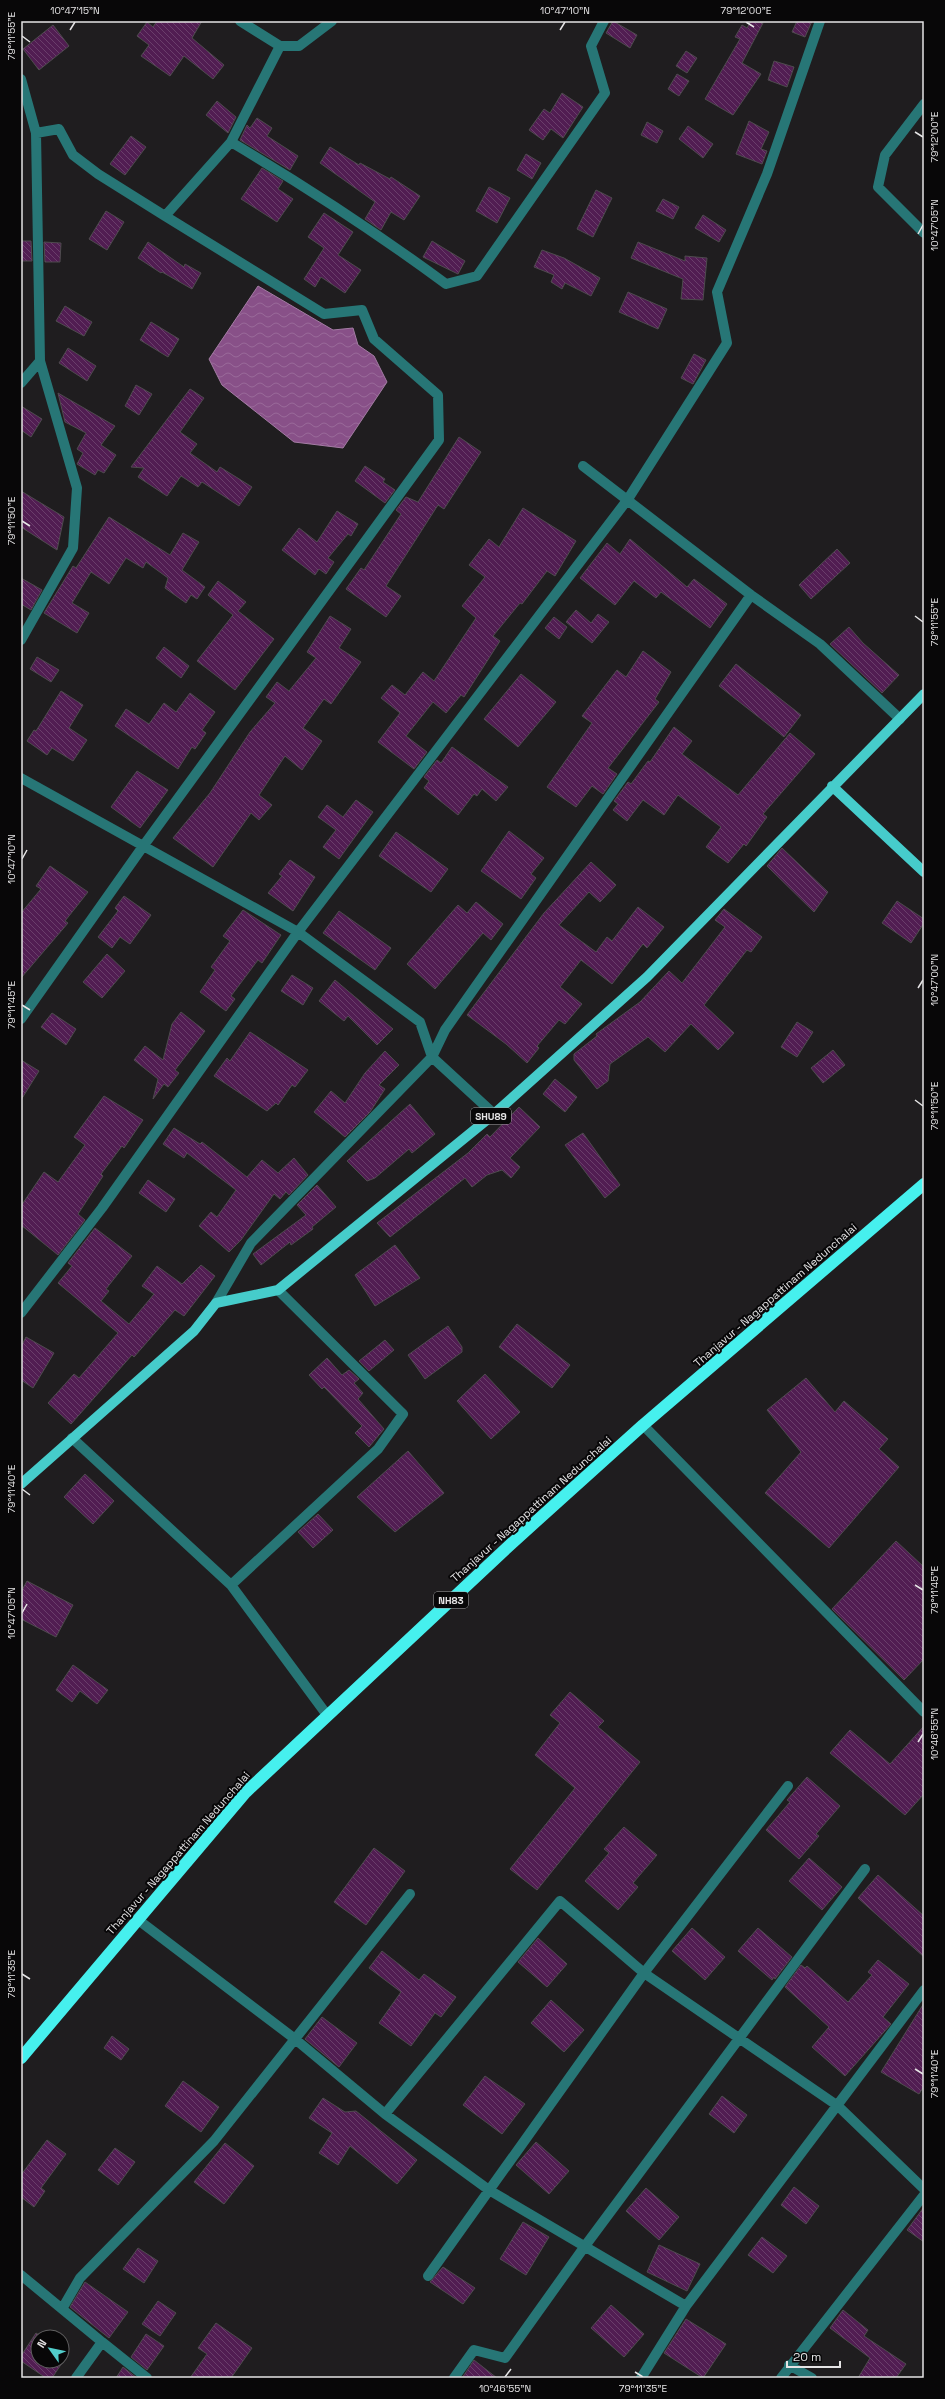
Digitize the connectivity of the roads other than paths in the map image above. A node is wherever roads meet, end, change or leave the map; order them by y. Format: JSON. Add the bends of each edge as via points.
{"nodes":[{"id":1,"x":240,"y":21,"type":"edge"},
{"id":2,"x":332,"y":21,"type":"edge"},
{"id":3,"x":604,"y":21,"type":"edge"},
{"id":4,"x":820,"y":21,"type":"edge"},
{"id":5,"x":280,"y":46,"type":"junction"},
{"id":6,"x":21,"y":79,"type":"edge"},
{"id":7,"x":924,"y":104,"type":"edge"},
{"id":8,"x":36,"y":133,"type":"junction"},
{"id":9,"x":231,"y":142,"type":"junction"},
{"id":10,"x":165,"y":216,"type":"junction"},
{"id":11,"x":924,"y":233,"type":"edge"},
{"id":12,"x":40,"y":361,"type":"junction"},
{"id":13,"x":21,"y":384,"type":"edge"},
{"id":14,"x":583,"y":466,"type":"dead end"},
{"id":15,"x":628,"y":499,"type":"junction"},
{"id":16,"x":751,"y":595,"type":"junction"},
{"id":17,"x":21,"y":640,"type":"edge"},
{"id":18,"x":924,"y":694,"type":"edge"},
{"id":19,"x":900,"y":719,"type":"junction"},
{"id":20,"x":21,"y":778,"type":"edge"},
{"id":21,"x":832,"y":786,"type":"junction"},
{"id":22,"x":144,"y":845,"type":"junction"},
{"id":23,"x":924,"y":872,"type":"edge"},
{"id":24,"x":298,"y":932,"type":"junction"},
{"id":25,"x":21,"y":1019,"type":"edge"},
{"id":26,"x":432,"y":1057,"type":"junction"},
{"id":27,"x":494,"y":1114,"type":"junction"},
{"id":28,"x":924,"y":1184,"type":"edge"},
{"id":29,"x":278,"y":1290,"type":"junction"},
{"id":30,"x":216,"y":1303,"type":"junction"},
{"id":31,"x":21,"y":1313,"type":"edge"},
{"id":32,"x":643,"y":1425,"type":"junction"},
{"id":33,"x":72,"y":1438,"type":"junction"},
{"id":34,"x":21,"y":1484,"type":"edge"},
{"id":35,"x":231,"y":1585,"type":"junction"},
{"id":36,"x":924,"y":1712,"type":"edge"},
{"id":37,"x":327,"y":1715,"type":"junction"},
{"id":38,"x":788,"y":1786,"type":"dead end"},
{"id":39,"x":865,"y":1869,"type":"dead end"},
{"id":40,"x":410,"y":1894,"type":"dead end"},
{"id":41,"x":137,"y":1919,"type":"junction"},
{"id":42,"x":644,"y":1973,"type":"junction"},
{"id":43,"x":924,"y":1990,"type":"edge"},
{"id":44,"x":295,"y":2039,"type":"junction"},
{"id":45,"x":739,"y":2039,"type":"junction"},
{"id":46,"x":21,"y":2058,"type":"edge"},
{"id":47,"x":838,"y":2106,"type":"junction"},
{"id":48,"x":385,"y":2114,"type":"junction"},
{"id":49,"x":924,"y":2189,"type":"edge"},
{"id":50,"x":489,"y":2190,"type":"junction"},
{"id":51,"x":924,"y":2195,"type":"edge"},
{"id":52,"x":585,"y":2246,"type":"junction"},
{"id":53,"x":21,"y":2275,"type":"edge"},
{"id":54,"x":428,"y":2276,"type":"dead end"},
{"id":55,"x":686,"y":2306,"type":"junction"},
{"id":56,"x":62,"y":2309,"type":"junction"},
{"id":57,"x":102,"y":2342,"type":"junction"},
{"id":58,"x":789,"y":2365,"type":"junction"},
{"id":59,"x":76,"y":2378,"type":"edge"},
{"id":60,"x":147,"y":2378,"type":"edge"},
{"id":61,"x":454,"y":2378,"type":"edge"},
{"id":62,"x":641,"y":2378,"type":"edge"},
{"id":63,"x":781,"y":2378,"type":"edge"},
{"id":64,"x":812,"y":2378,"type":"edge"}],
"edges":[{"from":1,"to":5,"type":"street"},
{"from":2,"to":5,"type":"street","via":[[300,46]]},
{"from":3,"to":9,"type":"street","via":[[591,46],[605,93],[477,276],[446,284],[401,250],[293,179]]},
{"from":4,"to":15,"type":"street","via":[[768,174],[717,292],[727,343]]},
{"from":5,"to":9,"type":"street"},
{"from":6,"to":8,"type":"street"},
{"from":7,"to":11,"type":"street","via":[[885,155],[878,187]]},
{"from":8,"to":10,"type":"street","via":[[59,129],[73,155],[98,174]]},
{"from":8,"to":12,"type":"street"},
{"from":9,"to":10,"type":"street"},
{"from":10,"to":22,"type":"street","via":[[324,314],[362,310],[374,339],[438,395],[439,440]]},
{"from":12,"to":13,"type":"street"},
{"from":12,"to":17,"type":"street","via":[[78,488],[73,548]]},
{"from":14,"to":15,"type":"street"},
{"from":15,"to":16,"type":"street"},
{"from":15,"to":24,"type":"street"},
{"from":16,"to":19,"type":"street","via":[[820,644]]},
{"from":16,"to":26,"type":"street","via":[[444,1030]]},
{"from":18,"to":19,"type":"main road","number":"SHU89"},
{"from":19,"to":21,"type":"main road","number":"SHU89"},
{"from":20,"to":22,"type":"street"},
{"from":21,"to":23,"type":"main road"},
{"from":21,"to":27,"type":"main road","number":"SHU89","via":[[647,978]]},
{"from":22,"to":24,"type":"street"},
{"from":22,"to":25,"type":"street"},
{"from":24,"to":26,"type":"street","via":[[420,1022]]},
{"from":24,"to":31,"type":"street","via":[[102,1208]]},
{"from":26,"to":27,"type":"street"},
{"from":26,"to":30,"type":"street","via":[[252,1243]]},
{"from":27,"to":29,"type":"main road","number":"SHU89"},
{"from":28,"to":32,"type":"highway","name":"Thanjavur - Nagappattinam Nedunchalai","number":"NH83"},
{"from":29,"to":30,"type":"main road","number":"SHU89"},
{"from":29,"to":35,"type":"street","via":[[403,1414],[378,1449]]},
{"from":30,"to":33,"type":"main road","via":[[194,1331]]},
{"from":32,"to":36,"type":"street"},
{"from":32,"to":37,"type":"highway","name":"Thanjavur - Nagappattinam Nedunchalai","number":"NH83"},
{"from":33,"to":34,"type":"main road"},
{"from":33,"to":35,"type":"street"},
{"from":35,"to":37,"type":"street"},
{"from":37,"to":41,"type":"highway","name":"Thanjavur - Nagappattinam Nedunchalai","number":"NH83","via":[[246,1792]]},
{"from":38,"to":42,"type":"street"},
{"from":39,"to":45,"type":"street"},
{"from":40,"to":44,"type":"street"},
{"from":41,"to":44,"type":"street"},
{"from":41,"to":46,"type":"highway","name":"Thanjavur - Nagappattinam Nedunchalai","number":"NH83"},
{"from":42,"to":45,"type":"street"},
{"from":42,"to":48,"type":"street","via":[[560,1901]]},
{"from":42,"to":50,"type":"street"},
{"from":43,"to":47,"type":"street"},
{"from":44,"to":48,"type":"street"},
{"from":44,"to":56,"type":"street","via":[[214,2141],[80,2278]]},
{"from":45,"to":47,"type":"street"},
{"from":45,"to":52,"type":"street"},
{"from":47,"to":49,"type":"street"},
{"from":47,"to":55,"type":"street"},
{"from":48,"to":50,"type":"street"},
{"from":50,"to":52,"type":"street"},
{"from":50,"to":54,"type":"street"},
{"from":51,"to":58,"type":"street"},
{"from":52,"to":55,"type":"street"},
{"from":52,"to":61,"type":"street","via":[[505,2358],[474,2350]]},
{"from":53,"to":56,"type":"street"},
{"from":55,"to":62,"type":"street"},
{"from":56,"to":57,"type":"street"},
{"from":57,"to":59,"type":"street"},
{"from":57,"to":60,"type":"street"},
{"from":58,"to":63,"type":"street"},
{"from":58,"to":64,"type":"street"}]}
